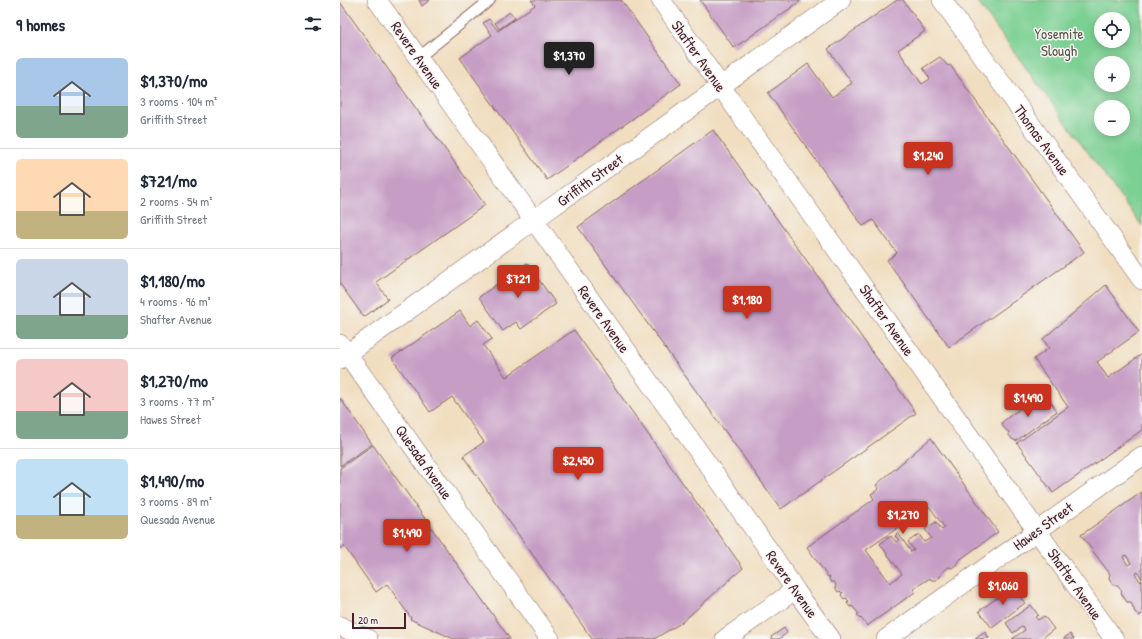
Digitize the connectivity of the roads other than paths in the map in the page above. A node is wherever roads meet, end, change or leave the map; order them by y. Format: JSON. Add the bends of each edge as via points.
{"nodes":[{"id":1,"x":377,"y":0,"type":"edge"},
{"id":2,"x":490,"y":0,"type":"edge"},
{"id":3,"x":661,"y":0,"type":"edge"},
{"id":4,"x":841,"y":0,"type":"edge"},
{"id":5,"x":942,"y":0,"type":"edge"},
{"id":6,"x":418,"y":58,"type":"junction"},
{"id":7,"x":721,"y":86,"type":"junction"},
{"id":8,"x":534,"y":220,"type":"junction"},
{"id":9,"x":1142,"y":280,"type":"edge"},
{"id":10,"x":342,"y":352,"type":"edge"},
{"id":11,"x":1142,"y":456,"type":"edge"},
{"id":12,"x":1037,"y":531,"type":"junction"},
{"id":13,"x":795,"y":590,"type":"junction"},
{"id":14,"x":340,"y":626,"type":"edge"},
{"id":15,"x":368,"y":639,"type":"edge"},
{"id":16,"x":550,"y":639,"type":"edge"},
{"id":17,"x":725,"y":639,"type":"edge"},
{"id":18,"x":831,"y":639,"type":"edge"},
{"id":19,"x":886,"y":639,"type":"edge"},
{"id":20,"x":1114,"y":639,"type":"edge"}],
"edges":[{"from":1,"to":6,"type":"street","name":"Revere Avenue"},
{"from":2,"to":6,"type":"lane"},
{"from":3,"to":7,"type":"street","name":"Shafter Avenue"},
{"from":4,"to":7,"type":"street","name":"Griffith Street"},
{"from":5,"to":9,"type":"street","name":"Thomas Avenue"},
{"from":6,"to":8,"type":"street","name":"Revere Avenue"},
{"from":7,"to":8,"type":"street","name":"Griffith Street"},
{"from":7,"to":12,"type":"street","name":"Shafter Avenue"},
{"from":8,"to":10,"type":"street","name":"Griffith Street"},
{"from":8,"to":13,"type":"street","name":"Revere Avenue"},
{"from":10,"to":16,"type":"street","name":"Quesada Avenue"},
{"from":11,"to":12,"type":"street","name":"Hawes Street"},
{"from":12,"to":19,"type":"street","name":"Hawes Street"},
{"from":12,"to":20,"type":"street","name":"Shafter Avenue"},
{"from":13,"to":17,"type":"street"},
{"from":13,"to":18,"type":"street","name":"Revere Avenue"},
{"from":14,"to":15,"type":"street"}]}
